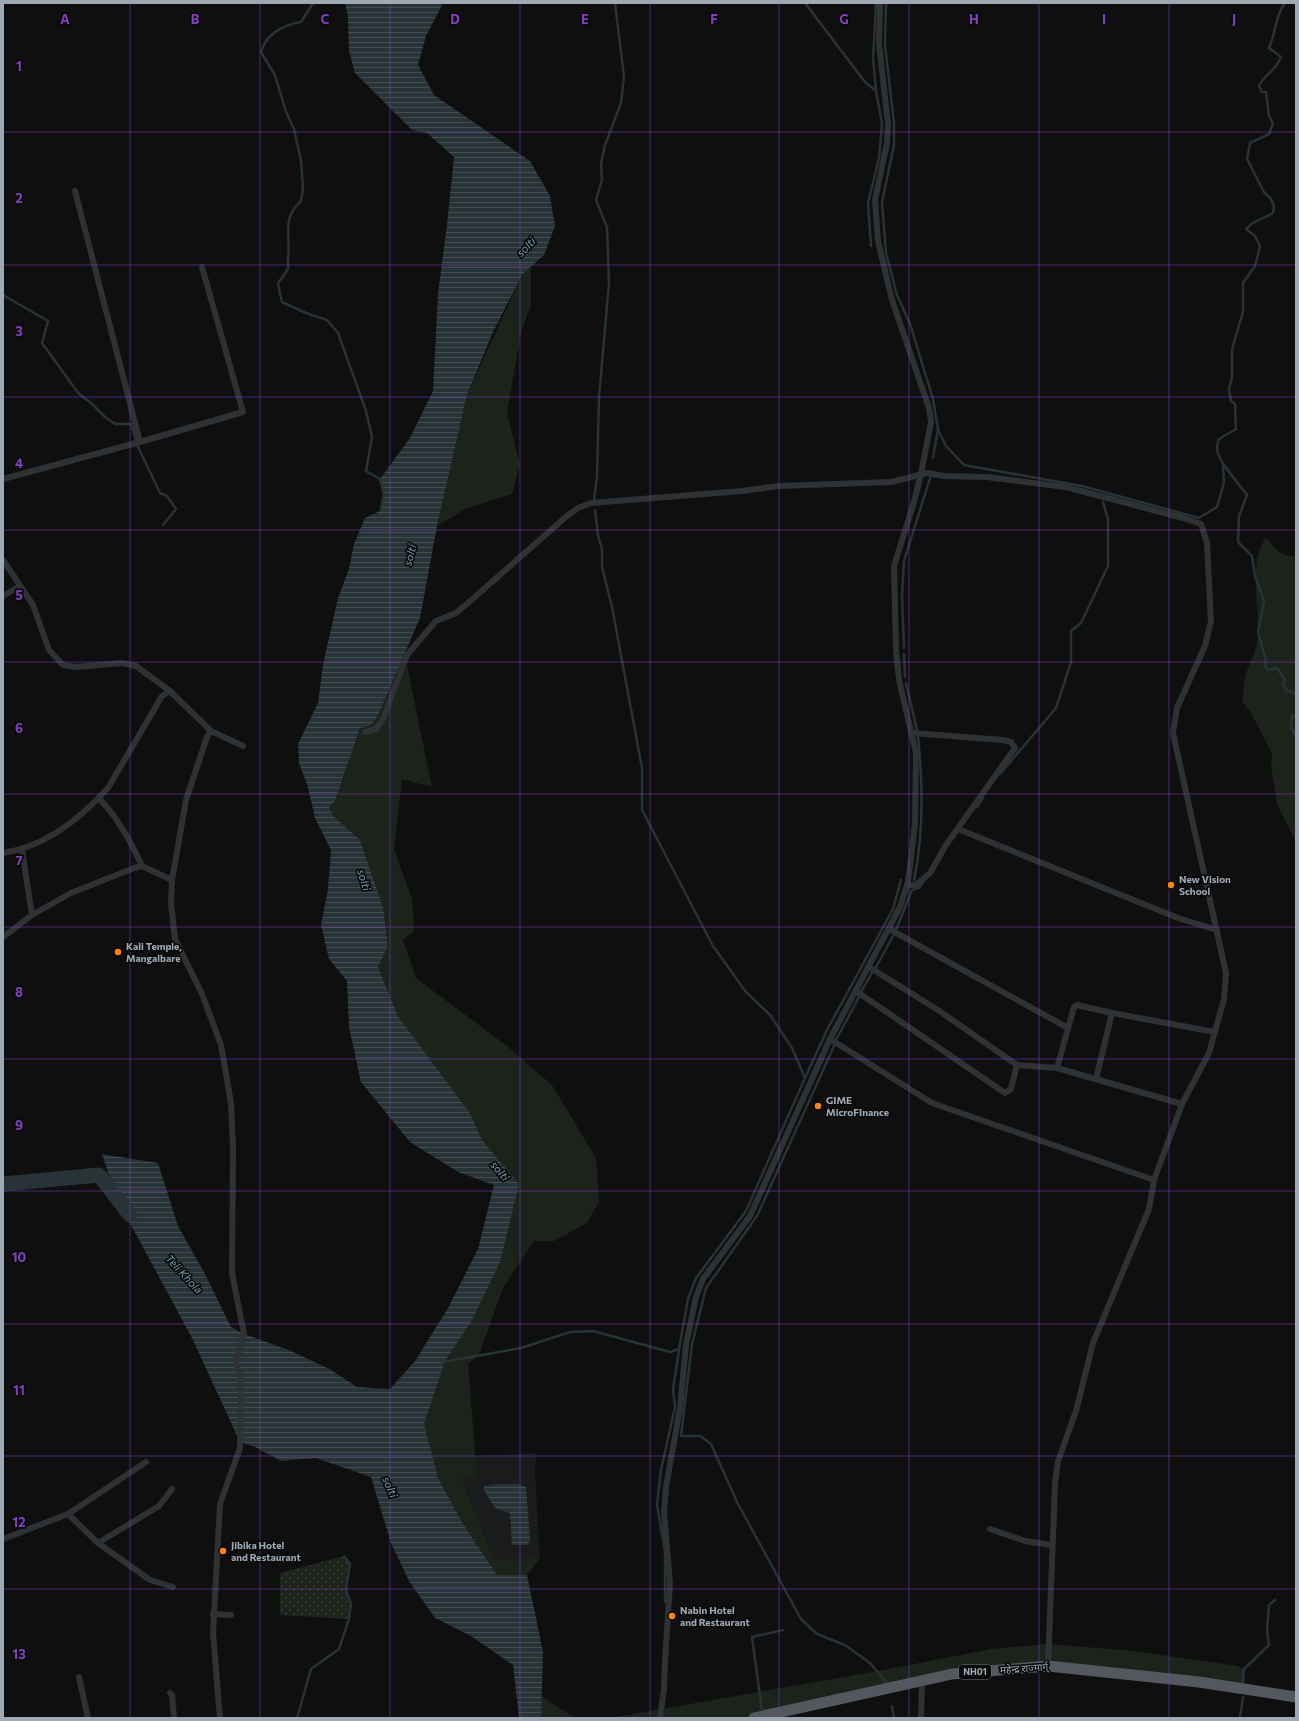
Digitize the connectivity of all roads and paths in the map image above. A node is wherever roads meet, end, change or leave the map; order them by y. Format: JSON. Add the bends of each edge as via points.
{"nodes":[{"id":1,"x":880,"y":3,"type":"edge"},
{"id":2,"x":75,"y":191,"type":"dead end"},
{"id":3,"x":202,"y":267,"type":"dead end"},
{"id":4,"x":140,"y":442,"type":"junction"},
{"id":5,"x":921,"y":474,"type":"junction"},
{"id":6,"x":3,"y":479,"type":"edge"},
{"id":7,"x":3,"y":560,"type":"edge"},
{"id":8,"x":20,"y":586,"type":"junction"},
{"id":9,"x":3,"y":596,"type":"edge"},
{"id":10,"x":170,"y":691,"type":"junction"},
{"id":11,"x":211,"y":731,"type":"junction"},
{"id":12,"x":365,"y":732,"type":"dead end"},
{"id":13,"x":912,"y":733,"type":"junction"},
{"id":14,"x":242,"y":746,"type":"dead end"},
{"id":15,"x":99,"y":798,"type":"junction"},
{"id":16,"x":958,"y":829,"type":"junction"},
{"id":17,"x":22,"y":850,"type":"junction"},
{"id":18,"x":3,"y":853,"type":"edge"},
{"id":19,"x":142,"y":866,"type":"junction"},
{"id":20,"x":172,"y":880,"type":"junction"},
{"id":21,"x":907,"y":885,"type":"junction"},
{"id":22,"x":32,"y":915,"type":"junction"},
{"id":23,"x":890,"y":929,"type":"junction"},
{"id":24,"x":1217,"y":930,"type":"junction"},
{"id":25,"x":3,"y":937,"type":"edge"},
{"id":26,"x":869,"y":967,"type":"junction"},
{"id":27,"x":856,"y":991,"type":"junction"},
{"id":28,"x":1112,"y":1013,"type":"junction"},
{"id":29,"x":1068,"y":1028,"type":"junction"},
{"id":30,"x":1215,"y":1032,"type":"junction"},
{"id":31,"x":830,"y":1039,"type":"junction"},
{"id":32,"x":1017,"y":1065,"type":"junction"},
{"id":33,"x":1057,"y":1068,"type":"junction"},
{"id":34,"x":1096,"y":1079,"type":"junction"},
{"id":35,"x":1182,"y":1104,"type":"junction"},
{"id":36,"x":1154,"y":1180,"type":"junction"},
{"id":37,"x":146,"y":1462,"type":"dead end"},
{"id":38,"x":172,"y":1489,"type":"dead end"},
{"id":39,"x":68,"y":1514,"type":"junction"},
{"id":40,"x":990,"y":1529,"type":"dead end"},
{"id":41,"x":3,"y":1538,"type":"edge"},
{"id":42,"x":98,"y":1542,"type":"junction"},
{"id":43,"x":1052,"y":1545,"type":"junction"},
{"id":44,"x":173,"y":1586,"type":"dead end"},
{"id":45,"x":214,"y":1614,"type":"junction"},
{"id":46,"x":231,"y":1615,"type":"dead end"},
{"id":47,"x":1048,"y":1666,"type":"junction"},
{"id":48,"x":79,"y":1677,"type":"dead end"},
{"id":49,"x":922,"y":1681,"type":"junction"},
{"id":50,"x":170,"y":1693,"type":"dead end"},
{"id":51,"x":1296,"y":1697,"type":"edge"},
{"id":52,"x":88,"y":1718,"type":"edge"},
{"id":53,"x":174,"y":1718,"type":"edge"},
{"id":54,"x":220,"y":1718,"type":"edge"},
{"id":55,"x":660,"y":1718,"type":"edge"},
{"id":56,"x":754,"y":1718,"type":"edge"},
{"id":57,"x":921,"y":1718,"type":"edge"}],
"edges":[{"from":1,"to":5,"type":"street","via":[[879,44],[888,124],[887,143],[875,200],[878,241],[892,300],[929,408],[931,422]]},
{"from":2,"to":4,"type":"street"},
{"from":3,"to":4,"type":"street","via":[[243,412]]},
{"from":4,"to":6,"type":"street"},
{"from":5,"to":12,"type":"street","via":[[891,482],[779,486],[591,503],[578,508],[468,604],[456,613],[436,621],[407,656],[383,719],[376,729]]},
{"from":5,"to":13,"type":"street","via":[[894,566],[899,680]]},
{"from":5,"to":24,"type":"street","via":[[987,477],[1066,487],[1202,524],[1207,543],[1211,621],[1205,646],[1177,708],[1173,733]]},
{"from":7,"to":8,"type":"street"},
{"from":8,"to":9,"type":"street"},
{"from":8,"to":10,"type":"street","via":[[32,604],[49,650],[63,665],[76,667],[130,664]]},
{"from":10,"to":11,"type":"street"},
{"from":10,"to":15,"type":"street","via":[[162,696],[108,788]]},
{"from":11,"to":14,"type":"street"},
{"from":11,"to":20,"type":"street","via":[[186,800]]},
{"from":13,"to":16,"type":"street","via":[[1003,740],[1013,744],[1014,748]]},
{"from":13,"to":21,"type":"street","via":[[916,754],[915,824]]},
{"from":15,"to":17,"type":"street","via":[[75,821]]},
{"from":15,"to":19,"type":"street","via":[[126,832]]},
{"from":16,"to":21,"type":"street","via":[[930,873],[916,885]]},
{"from":16,"to":24,"type":"street","via":[[1172,915]]},
{"from":17,"to":18,"type":"street"},
{"from":17,"to":22,"type":"street"},
{"from":19,"to":20,"type":"street"},
{"from":19,"to":22,"type":"street","via":[[71,893]]},
{"from":20,"to":45,"type":"street","via":[[171,904],[176,938],[202,994],[221,1045],[231,1103],[231,1266],[244,1334],[236,1361],[242,1381],[240,1442],[236,1461],[220,1504]]},
{"from":21,"to":23,"type":"street"},
{"from":22,"to":25,"type":"street"},
{"from":23,"to":26,"type":"street"},
{"from":23,"to":29,"type":"street"},
{"from":24,"to":30,"type":"street","via":[[1226,973],[1226,986]]},
{"from":26,"to":27,"type":"street"},
{"from":26,"to":32,"type":"street","via":[[938,1010]]},
{"from":27,"to":31,"type":"street"},
{"from":27,"to":32,"type":"street","via":[[1004,1093],[1011,1089]]},
{"from":28,"to":29,"type":"street","via":[[1077,1005],[1074,1007]]},
{"from":28,"to":30,"type":"street"},
{"from":28,"to":34,"type":"street"},
{"from":29,"to":33,"type":"street"},
{"from":30,"to":35,"type":"street","via":[[1209,1053]]},
{"from":31,"to":36,"type":"street","via":[[932,1103]]},
{"from":31,"to":55,"type":"street","via":[[750,1216],[703,1279],[696,1297],[686,1345],[680,1408],[666,1487],[664,1512],[670,1584]]},
{"from":32,"to":33,"type":"street"},
{"from":33,"to":34,"type":"street"},
{"from":34,"to":35,"type":"street"},
{"from":35,"to":36,"type":"street"},
{"from":36,"to":43,"type":"street","via":[[1149,1209],[1093,1343],[1076,1411],[1058,1461]]},
{"from":37,"to":39,"type":"street"},
{"from":38,"to":42,"type":"street","via":[[159,1506]]},
{"from":39,"to":41,"type":"street"},
{"from":39,"to":42,"type":"street"},
{"from":40,"to":43,"type":"street","via":[[1025,1541]]},
{"from":42,"to":44,"type":"street","via":[[150,1580]]},
{"from":43,"to":47,"type":"street"},
{"from":45,"to":46,"type":"street"},
{"from":45,"to":54,"type":"street","via":[[212,1633]]},
{"from":47,"to":49,"type":"highway","name":"महेन्द्र राज्मार्ग्","number":"NH01","via":[[952,1674]]},
{"from":47,"to":51,"type":"highway","name":"महेन्द्र राज्मार्ग्","number":"NH01","via":[[1199,1682]]},
{"from":48,"to":52,"type":"street"},
{"from":49,"to":56,"type":"highway","name":"महेन्द्र राज्मार्ग्","number":"NH01"},
{"from":49,"to":57,"type":"street"},
{"from":50,"to":53,"type":"street"}]}
